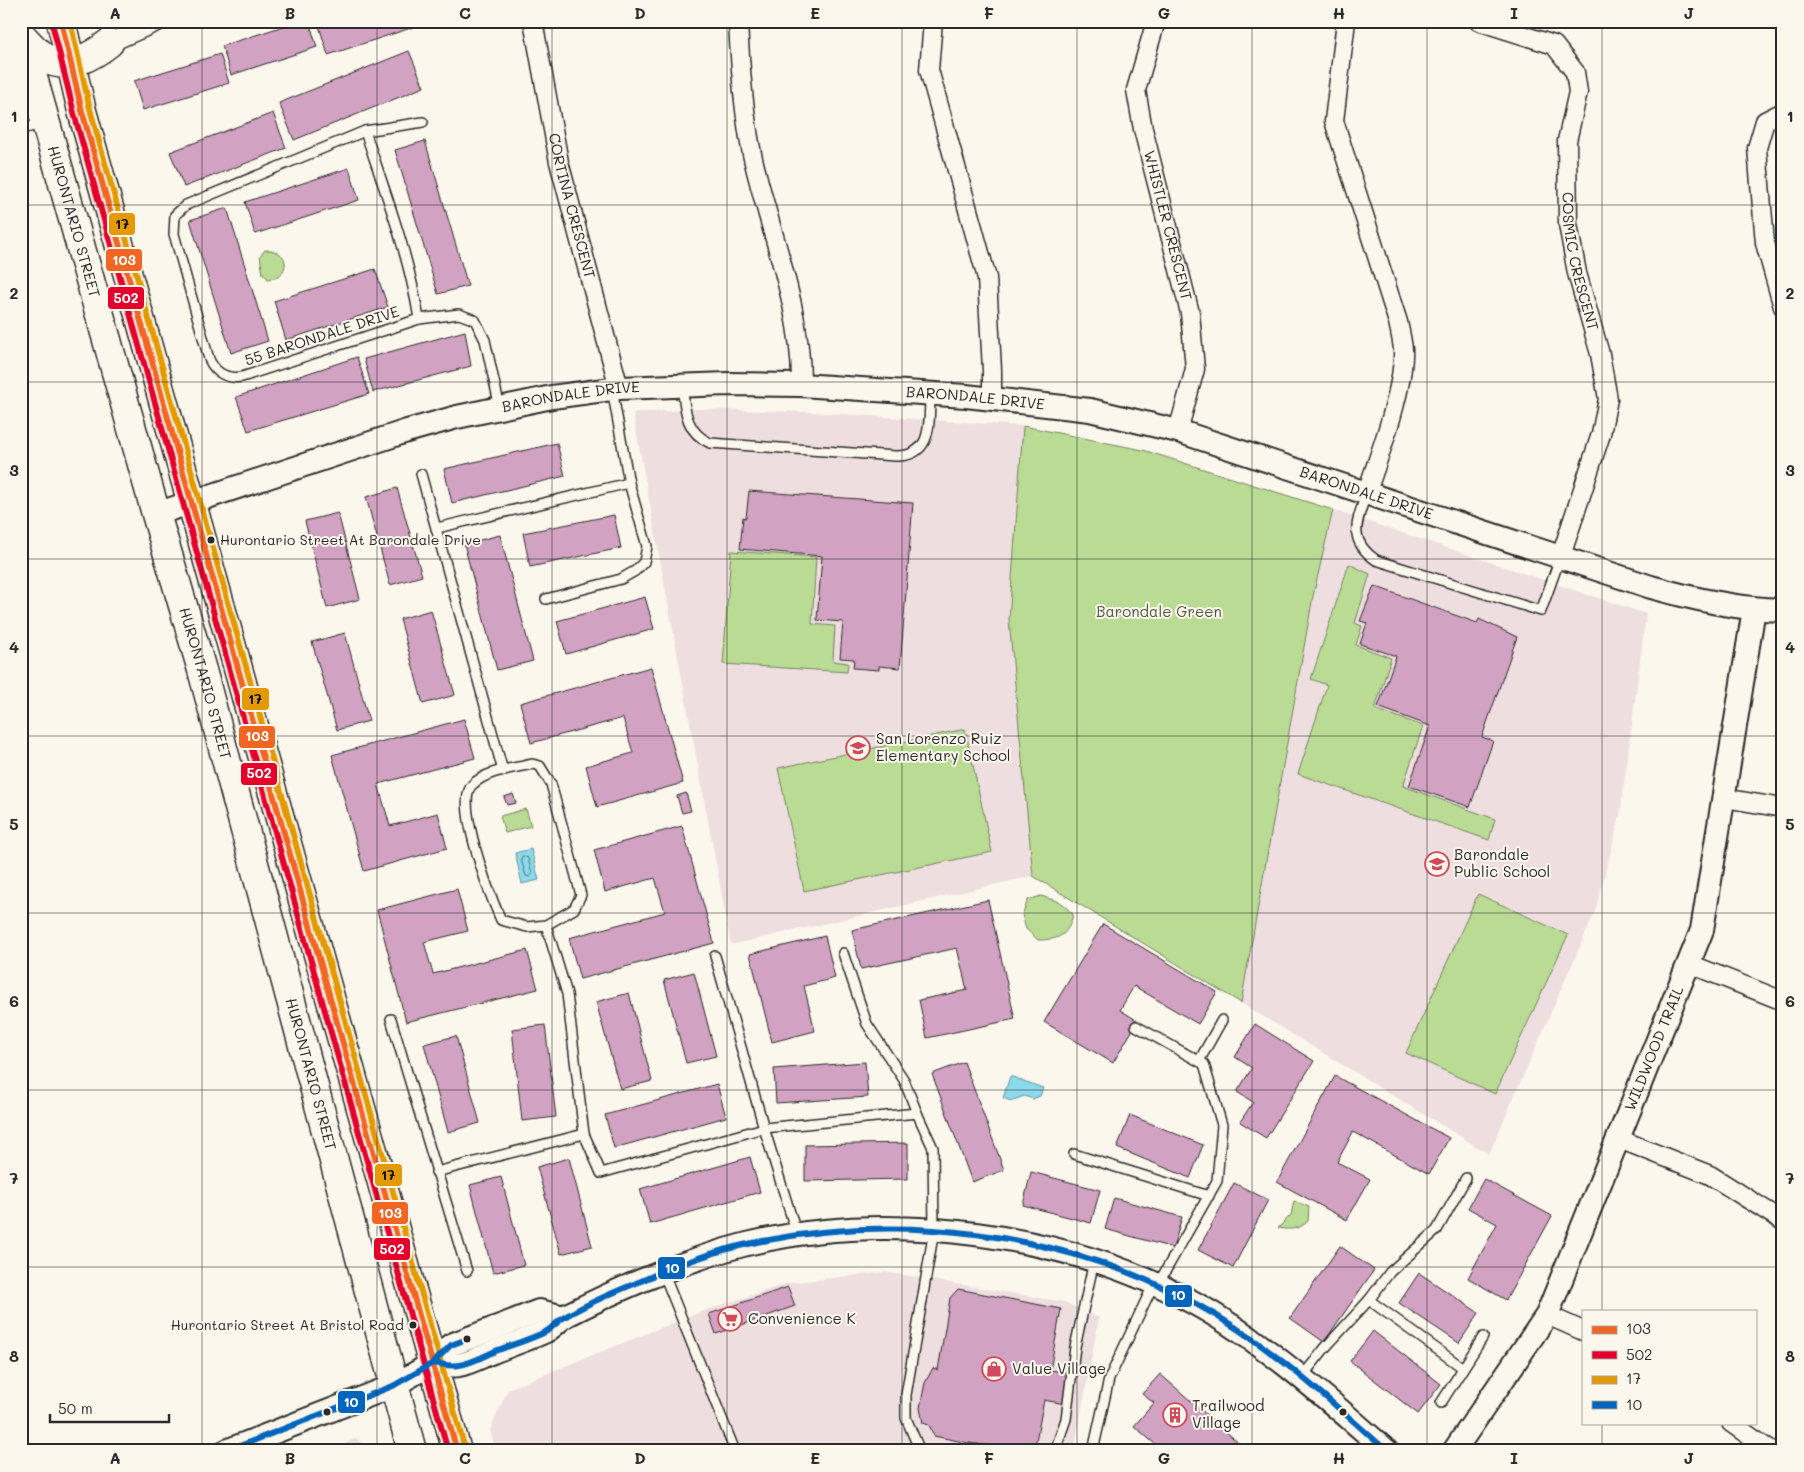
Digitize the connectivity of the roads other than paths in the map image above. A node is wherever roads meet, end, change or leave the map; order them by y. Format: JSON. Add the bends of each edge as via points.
{"nodes":[{"id":1,"x":62,"y":21,"type":"edge"},
{"id":2,"x":74,"y":21,"type":"edge"},
{"id":3,"x":159,"y":21,"type":"edge"},
{"id":4,"x":533,"y":21,"type":"edge"},
{"id":5,"x":738,"y":21,"type":"edge"},
{"id":6,"x":933,"y":21,"type":"edge"},
{"id":7,"x":1156,"y":21,"type":"edge"},
{"id":8,"x":1346,"y":21,"type":"edge"},
{"id":9,"x":1478,"y":21,"type":"edge"},
{"id":10,"x":21,"y":36,"type":"edge"},
{"id":11,"x":109,"y":43,"type":"junction"},
{"id":12,"x":72,"y":62,"type":"junction"},
{"id":13,"x":1783,"y":112,"type":"edge"},
{"id":14,"x":424,"y":122,"type":"dead end"},
{"id":15,"x":34,"y":126,"type":"edge"},
{"id":16,"x":365,"y":131,"type":"junction"},
{"id":17,"x":1783,"y":306,"type":"edge"},
{"id":18,"x":419,"y":319,"type":"junction"},
{"id":19,"x":682,"y":385,"type":"junction"},
{"id":20,"x":801,"y":385,"type":"junction"},
{"id":21,"x":616,"y":388,"type":"junction"},
{"id":22,"x":930,"y":394,"type":"junction"},
{"id":23,"x":992,"y":398,"type":"junction"},
{"id":24,"x":500,"y":408,"type":"junction"},
{"id":25,"x":1178,"y":431,"type":"junction"},
{"id":26,"x":421,"y":474,"type":"dead end"},
{"id":27,"x":629,"y":483,"type":"junction"},
{"id":28,"x":1366,"y":494,"type":"junction"},
{"id":29,"x":192,"y":502,"type":"junction"},
{"id":30,"x":156,"y":514,"type":"junction"},
{"id":31,"x":437,"y":528,"type":"junction"},
{"id":32,"x":1560,"y":556,"type":"junction"},
{"id":33,"x":546,"y":599,"type":"dead end"},
{"id":34,"x":1754,"y":609,"type":"junction"},
{"id":35,"x":1783,"y":610,"type":"edge"},
{"id":36,"x":503,"y":770,"type":"junction"},
{"id":37,"x":1724,"y":798,"type":"junction"},
{"id":38,"x":1783,"y":808,"type":"edge"},
{"id":39,"x":546,"y":925,"type":"junction"},
{"id":40,"x":843,"y":953,"type":"dead end"},
{"id":41,"x":715,"y":956,"type":"dead end"},
{"id":42,"x":1690,"y":964,"type":"junction"},
{"id":43,"x":1783,"y":1002,"type":"edge"},
{"id":44,"x":391,"y":1019,"type":"dead end"},
{"id":45,"x":1222,"y":1020,"type":"dead end"},
{"id":46,"x":1136,"y":1026,"type":"dead end"},
{"id":47,"x":1199,"y":1061,"type":"junction"},
{"id":48,"x":917,"y":1113,"type":"junction"},
{"id":49,"x":764,"y":1128,"type":"junction"},
{"id":50,"x":584,"y":1134,"type":"junction"},
{"id":51,"x":1620,"y":1139,"type":"junction"},
{"id":52,"x":1074,"y":1154,"type":"dead end"},
{"id":53,"x":436,"y":1172,"type":"junction"},
{"id":54,"x":1466,"y":1178,"type":"dead end"},
{"id":55,"x":1209,"y":1196,"type":"junction"},
{"id":56,"x":1783,"y":1221,"type":"edge"},
{"id":57,"x":934,"y":1230,"type":"junction"},
{"id":58,"x":797,"y":1235,"type":"junction"},
{"id":59,"x":1094,"y":1261,"type":"junction"},
{"id":60,"x":467,"y":1271,"type":"dead end"},
{"id":61,"x":663,"y":1272,"type":"junction"},
{"id":62,"x":1156,"y":1284,"type":"junction"},
{"id":63,"x":1369,"y":1300,"type":"junction"},
{"id":64,"x":1547,"y":1315,"type":"junction"},
{"id":65,"x":1582,"y":1331,"type":"edge"},
{"id":66,"x":1483,"y":1337,"type":"dead end"},
{"id":67,"x":433,"y":1363,"type":"junction"},
{"id":68,"x":1463,"y":1368,"type":"junction"},
{"id":69,"x":1301,"y":1378,"type":"junction"},
{"id":70,"x":393,"y":1386,"type":"junction"},
{"id":71,"x":1441,"y":1403,"type":"dead end"},
{"id":72,"x":1732,"y":1424,"type":"edge"},
{"id":73,"x":226,"y":1451,"type":"edge"},
{"id":74,"x":412,"y":1451,"type":"edge"},
{"id":75,"x":457,"y":1451,"type":"edge"},
{"id":76,"x":735,"y":1451,"type":"edge"},
{"id":77,"x":920,"y":1451,"type":"edge"},
{"id":78,"x":1055,"y":1451,"type":"edge"},
{"id":79,"x":1094,"y":1451,"type":"edge"},
{"id":80,"x":1387,"y":1451,"type":"edge"},
{"id":81,"x":1454,"y":1451,"type":"edge"},
{"id":82,"x":1771,"y":1451,"type":"edge"}],
"edges":[{"from":1,"to":12,"type":"main road"},
{"from":2,"to":11,"type":"main road","via":[[89,37]]},
{"from":3,"to":11,"type":"street"},
{"from":4,"to":21,"type":"street","name":"CORTINA CRESCENT","via":[[559,162]]},
{"from":5,"to":20,"type":"street","via":[[742,96],[752,155],[793,310],[802,357]]},
{"from":6,"to":23,"type":"street","via":[[930,70],[987,278]]},
{"from":7,"to":25,"type":"street","name":"WHISTLER CRESCENT","via":[[1136,90],[1190,313],[1195,370]]},
{"from":8,"to":28,"type":"street","via":[[1334,121],[1398,322],[1403,350],[1398,388]]},
{"from":9,"to":32,"type":"street","name":"COSMIC CRESCENT","via":[[1554,45],[1575,72],[1578,92],[1567,141],[1568,224],[1608,399],[1601,434]]},
{"from":10,"to":12,"type":"main road","via":[[48,60]]},
{"from":10,"to":15,"type":"main road","name":"HURONTARIO STREET"},
{"from":11,"to":12,"type":"main road","via":[[92,56]]},
{"from":12,"to":29,"type":"main road","via":[[82,111]]},
{"from":13,"to":17,"type":"street","via":[[1765,121],[1757,148],[1764,243]]},
{"from":14,"to":16,"type":"lane","name":"55 BARONDALE DRIVE"},
{"from":15,"to":30,"type":"main road","name":"HURONTARIO STREET"},
{"from":16,"to":18,"type":"lane","via":[[388,199]]},
{"from":16,"to":18,"type":"lane","name":"55 BARONDALE DRIVE","via":[[186,205],[175,215],[174,234],[209,359],[221,374],[242,377]]},
{"from":18,"to":24,"type":"lane","name":"55 BARONDALE DRIVE","via":[[460,314],[475,320],[485,340]]},
{"from":19,"to":20,"type":"street","name":"BARONDALE DRIVE"},
{"from":19,"to":21,"type":"street","name":"BARONDALE DRIVE"},
{"from":19,"to":22,"type":"lane","via":[[687,423],[710,443],[895,456],[908,455],[925,442]]},
{"from":20,"to":22,"type":"street","name":"BARONDALE DRIVE"},
{"from":21,"to":24,"type":"street","name":"BARONDALE DRIVE"},
{"from":21,"to":27,"type":"lane"},
{"from":22,"to":23,"type":"street","name":"BARONDALE DRIVE"},
{"from":23,"to":25,"type":"street","name":"BARONDALE DRIVE","via":[[1090,410]]},
{"from":24,"to":29,"type":"street","name":"BARONDALE DRIVE","via":[[407,431]]},
{"from":25,"to":28,"type":"street","name":"BARONDALE DRIVE"},
{"from":26,"to":31,"type":"lane"},
{"from":27,"to":31,"type":"lane"},
{"from":27,"to":33,"type":"lane","via":[[647,546],[644,562],[621,579]]},
{"from":28,"to":32,"type":"street","name":"BARONDALE DRIVE"},
{"from":28,"to":32,"type":"lane","via":[[1356,522],[1356,535],[1376,560],[1541,611]]},
{"from":29,"to":30,"type":"street","name":"BARONDALE DRIVE"},
{"from":29,"to":67,"type":"main road"},
{"from":30,"to":70,"type":"main road","name":"HURONTARIO STREET","via":[[202,670]]},
{"from":31,"to":36,"type":"lane","via":[[450,586]]},
{"from":32,"to":34,"type":"street","name":"BARONDALE DRIVE","via":[[1651,587]]},
{"from":34,"to":35,"type":"street","name":"BARONDALE DRIVE"},
{"from":34,"to":37,"type":"street","name":"WILDWOOD TRAIL"},
{"from":36,"to":39,"type":"lane","via":[[532,764],[540,766],[552,784],[581,894],[574,909]]},
{"from":36,"to":39,"type":"lane","via":[[486,775],[470,787],[465,803],[478,856],[501,920],[527,927]]},
{"from":37,"to":38,"type":"street"},
{"from":37,"to":42,"type":"street","name":"WILDWOOD TRAIL","via":[[1702,930]]},
{"from":39,"to":50,"type":"lane","via":[[567,994]]},
{"from":40,"to":48,"type":"lane","via":[[867,1024],[904,1080]]},
{"from":41,"to":49,"type":"lane"},
{"from":42,"to":43,"type":"street"},
{"from":42,"to":51,"type":"street","name":"WILDWOOD TRAIL"},
{"from":44,"to":53,"type":"lane"},
{"from":45,"to":47,"type":"lane"},
{"from":46,"to":47,"type":"lane"},
{"from":47,"to":55,"type":"lane","via":[[1204,1064],[1222,1125],[1217,1181]]},
{"from":48,"to":49,"type":"lane"},
{"from":48,"to":57,"type":"lane","via":[[933,1148]]},
{"from":49,"to":50,"type":"lane","via":[[601,1173]]},
{"from":49,"to":58,"type":"lane"},
{"from":50,"to":53,"type":"lane"},
{"from":51,"to":56,"type":"street","via":[[1710,1175]]},
{"from":51,"to":64,"type":"street","name":"WILDWOOD TRAIL"},
{"from":52,"to":55,"type":"lane"},
{"from":53,"to":60,"type":"lane"},
{"from":54,"to":63,"type":"lane","via":[[1437,1230],[1390,1272]]},
{"from":55,"to":62,"type":"lane"},
{"from":57,"to":58,"type":"street","via":[[882,1229]]},
{"from":57,"to":59,"type":"street","via":[[1007,1238]]},
{"from":57,"to":77,"type":"lane","via":[[906,1395],[906,1418]]},
{"from":58,"to":61,"type":"street","via":[[708,1255]]},
{"from":59,"to":62,"type":"street"},
{"from":59,"to":78,"type":"lane","via":[[1076,1347],[1066,1419]]},
{"from":61,"to":67,"type":"street","via":[[564,1317],[539,1311],[451,1345]]},
{"from":61,"to":76,"type":"lane"},
{"from":62,"to":69,"type":"street","via":[[1197,1304],[1233,1327]]},
{"from":62,"to":79,"type":"lane","via":[[1109,1380]]},
{"from":63,"to":68,"type":"lane"},
{"from":63,"to":69,"type":"lane"},
{"from":64,"to":65,"type":"street"},
{"from":64,"to":81,"type":"street","name":"WILDWOOD TRAIL"},
{"from":66,"to":68,"type":"lane"},
{"from":67,"to":70,"type":"street"},
{"from":67,"to":75,"type":"main road"},
{"from":68,"to":71,"type":"lane"},
{"from":69,"to":80,"type":"street"},
{"from":70,"to":73,"type":"street"},
{"from":70,"to":74,"type":"main road","name":"HURONTARIO STREET"},
{"from":72,"to":82,"type":"street"}]}
